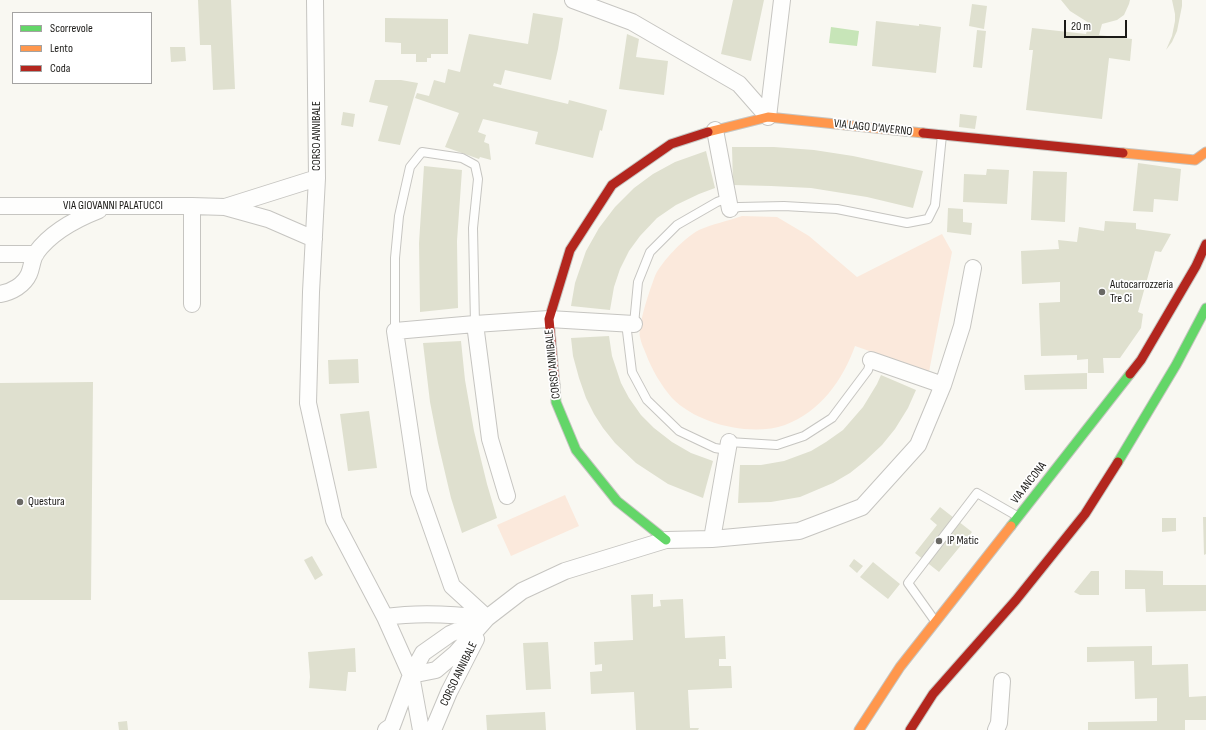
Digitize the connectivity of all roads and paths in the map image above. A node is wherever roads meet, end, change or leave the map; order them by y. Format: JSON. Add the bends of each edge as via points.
{"nodes":[{"id":1,"x":315,"y":0,"type":"edge"},
{"id":2,"x":573,"y":0,"type":"edge"},
{"id":3,"x":782,"y":0,"type":"edge"},
{"id":4,"x":768,"y":117,"type":"junction"},
{"id":5,"x":715,"y":130,"type":"junction"},
{"id":6,"x":942,"y":135,"type":"junction"},
{"id":7,"x":1206,"y":152,"type":"edge"},
{"id":8,"x":317,"y":178,"type":"junction"},
{"id":9,"x":729,"y":204,"type":"junction"},
{"id":10,"x":0,"y":206,"type":"edge"},
{"id":11,"x":108,"y":206,"type":"junction"},
{"id":12,"x":192,"y":206,"type":"junction"},
{"id":13,"x":225,"y":207,"type":"junction"},
{"id":14,"x":314,"y":239,"type":"junction"},
{"id":15,"x":1206,"y":244,"type":"edge"},
{"id":16,"x":0,"y":254,"type":"edge"},
{"id":17,"x":36,"y":254,"type":"junction"},
{"id":18,"x":973,"y":268,"type":"dead end"},
{"id":19,"x":0,"y":294,"type":"edge"},
{"id":20,"x":192,"y":304,"type":"dead end"},
{"id":21,"x":1206,"y":308,"type":"edge"},
{"id":22,"x":549,"y":319,"type":"junction"},
{"id":23,"x":630,"y":323,"type":"junction"},
{"id":24,"x":475,"y":324,"type":"junction"},
{"id":25,"x":395,"y":331,"type":"junction"},
{"id":26,"x":871,"y":360,"type":"joint"},
{"id":27,"x":943,"y":385,"type":"junction"},
{"id":28,"x":728,"y":446,"type":"junction"},
{"id":29,"x":507,"y":496,"type":"dead end"},
{"id":30,"x":1018,"y":517,"type":"junction"},
{"id":31,"x":712,"y":539,"type":"junction"},
{"id":32,"x":666,"y":540,"type":"junction"},
{"id":33,"x":385,"y":617,"type":"junction"},
{"id":34,"x":487,"y":618,"type":"junction"},
{"id":35,"x":936,"y":622,"type":"junction"},
{"id":36,"x":411,"y":675,"type":"junction"},
{"id":37,"x":1002,"y":681,"type":"dead end"},
{"id":38,"x":386,"y":730,"type":"edge"},
{"id":39,"x":421,"y":730,"type":"edge"},
{"id":40,"x":433,"y":730,"type":"edge"},
{"id":41,"x":859,"y":730,"type":"edge"},
{"id":42,"x":910,"y":730,"type":"edge"},
{"id":43,"x":996,"y":730,"type":"edge"}],
"edges":[{"from":1,"to":8,"type":"street","name":"CORSO ANNIBALE"},
{"from":2,"to":4,"type":"street","via":[[632,22],[739,84]]},
{"from":3,"to":4,"type":"street"},
{"from":4,"to":5,"type":"street","name":"CORSO ANNIBALE"},
{"from":4,"to":6,"type":"street","name":"VIA LAGO D'AVERNO"},
{"from":5,"to":9,"type":"street"},
{"from":5,"to":22,"type":"street","name":"CORSO ANNIBALE","via":[[671,144],[612,185],[570,250]]},
{"from":6,"to":7,"type":"street","name":"VIA LAGO D'AVERNO","via":[[1195,160]]},
{"from":6,"to":9,"type":"lane","via":[[935,206],[928,219],[907,223],[837,209],[739,207]]},
{"from":8,"to":13,"type":"street","name":"VIA GIOVANNI PALATUCCI"},
{"from":8,"to":14,"type":"street","name":"CORSO ANNIBALE"},
{"from":9,"to":23,"type":"lane","via":[[717,202],[677,225],[650,252],[638,282]]},
{"from":10,"to":11,"type":"street","name":"VIA GIOVANNI PALATUCCI"},
{"from":11,"to":12,"type":"street","name":"VIA GIOVANNI PALATUCCI"},
{"from":11,"to":17,"type":"street","via":[[80,217],[55,233]]},
{"from":12,"to":13,"type":"street","name":"VIA GIOVANNI PALATUCCI"},
{"from":12,"to":20,"type":"street"},
{"from":13,"to":14,"type":"street","name":"VIA GIOVANNI PALATUCCI","via":[[268,219]]},
{"from":14,"to":33,"type":"street","name":"CORSO ANNIBALE","via":[[308,403],[334,520]]},
{"from":15,"to":30,"type":"street","name":"VIA ANCONA","via":[[1196,266],[1141,360]]},
{"from":16,"to":17,"type":"street"},
{"from":17,"to":19,"type":"street","via":[[29,275],[17,288]]},
{"from":18,"to":27,"type":"street","via":[[962,326]]},
{"from":21,"to":42,"type":"street","via":[[1176,365],[1084,514],[1016,600],[933,694]]},
{"from":22,"to":23,"type":"street"},
{"from":22,"to":24,"type":"street"},
{"from":22,"to":32,"type":"street","name":"CORSO ANNIBALE","via":[[556,402],[576,450],[617,501]]},
{"from":23,"to":28,"type":"lane","via":[[632,372],[646,400],[679,432],[715,448]]},
{"from":24,"to":25,"type":"street"},
{"from":24,"to":25,"type":"lane","via":[[473,228],[478,179],[474,165],[462,158],[422,152],[410,167],[399,216],[395,258]]},
{"from":24,"to":29,"type":"street","via":[[490,439]]},
{"from":25,"to":34,"type":"street","via":[[419,492],[452,586]]},
{"from":26,"to":27,"type":"street"},
{"from":26,"to":28,"type":"lane","via":[[868,370],[832,418],[804,436],[777,445]]},
{"from":27,"to":31,"type":"street","via":[[918,445],[862,507],[799,531]]},
{"from":28,"to":31,"type":"street"},
{"from":30,"to":35,"type":"street","name":"VIA ANCONA"},
{"from":30,"to":35,"type":"lane","via":[[977,493],[908,583]]},
{"from":31,"to":32,"type":"street"},
{"from":32,"to":34,"type":"street","name":"CORSO ANNIBALE","via":[[565,571],[522,591]]},
{"from":33,"to":34,"type":"street","via":[[415,614]]},
{"from":33,"to":36,"type":"street","name":"CORSO ANNIBALE"},
{"from":34,"to":36,"type":"street","name":"CORSO ANNIBALE","via":[[456,653],[436,670]]},
{"from":34,"to":40,"type":"street","name":"CORSO ANNIBALE","via":[[449,692]]},
{"from":35,"to":41,"type":"street","name":"VIA ANCONA","via":[[900,667]]},
{"from":36,"to":38,"type":"street","via":[[392,726]]},
{"from":36,"to":39,"type":"street","name":"CORSO ANNIBALE"},
{"from":37,"to":43,"type":"street","via":[[999,723]]}]}
